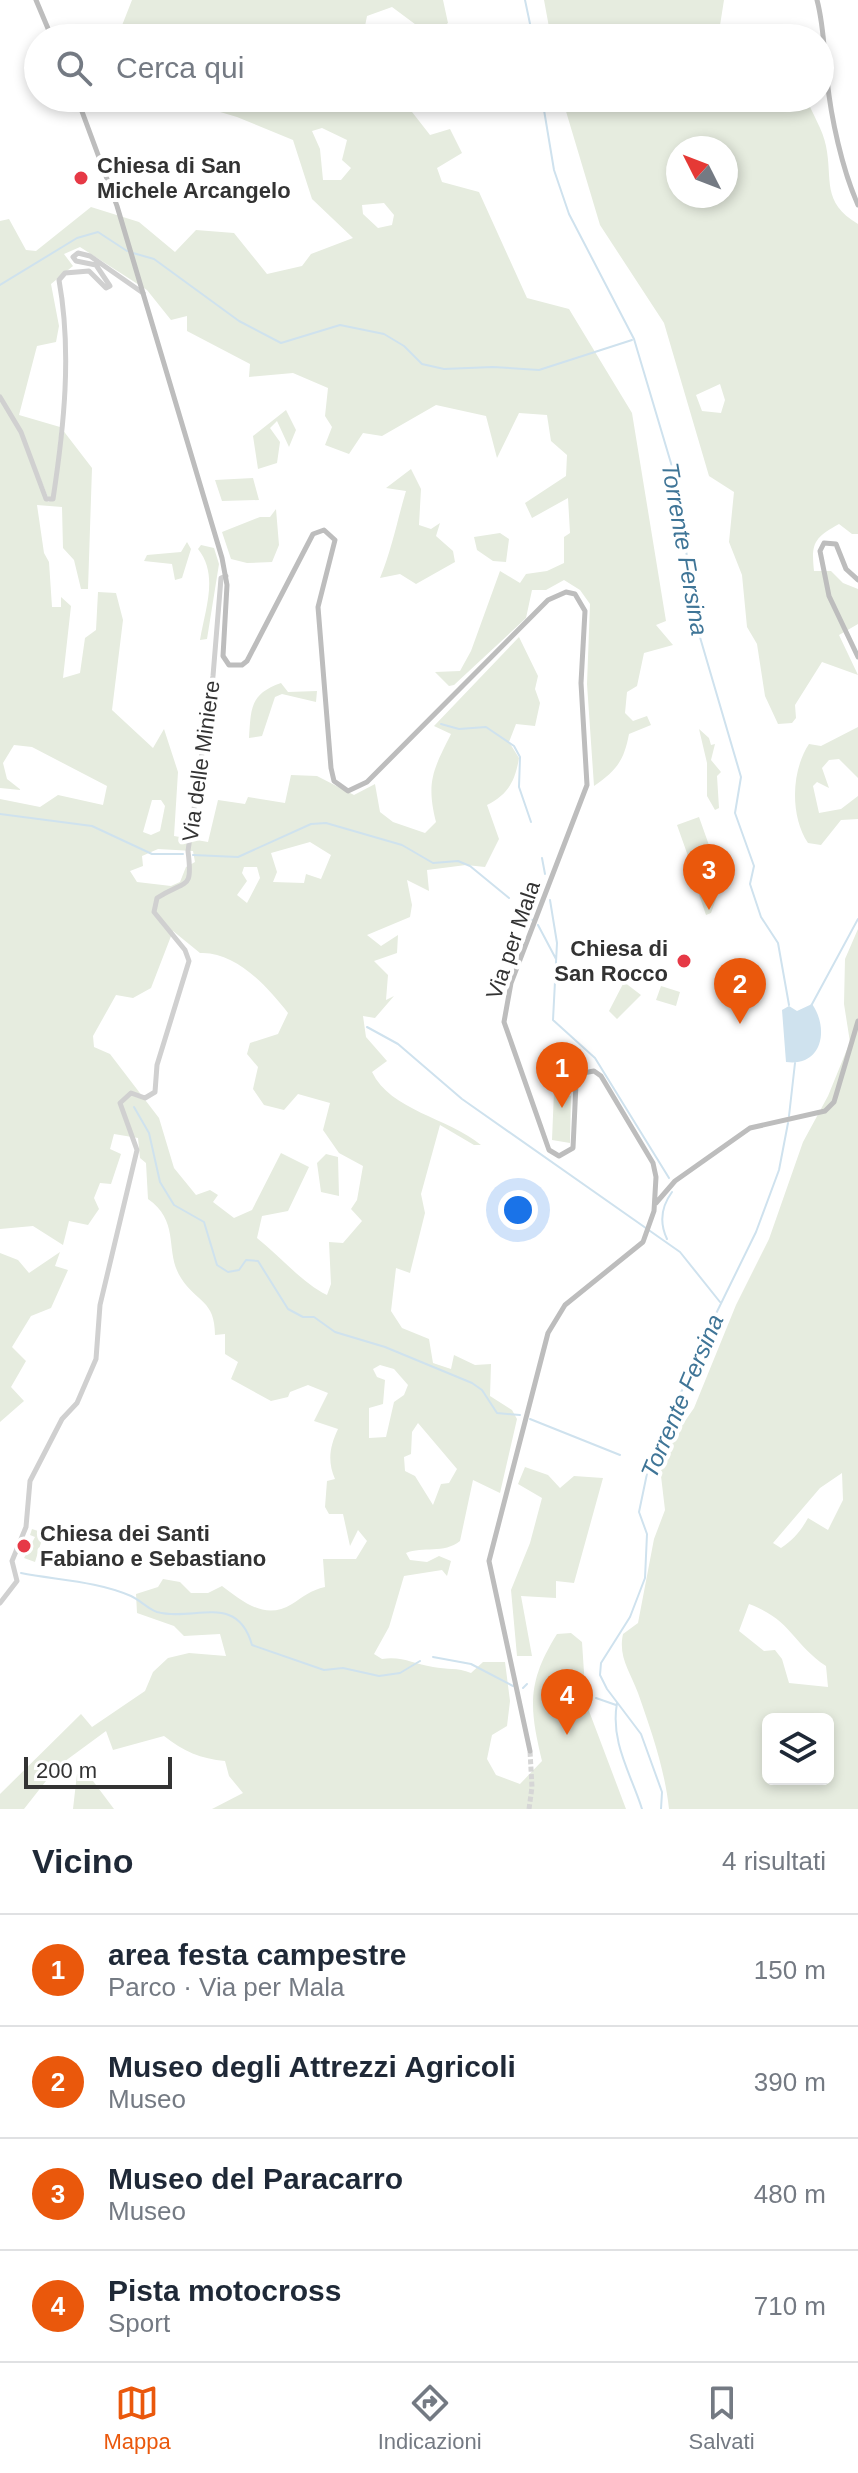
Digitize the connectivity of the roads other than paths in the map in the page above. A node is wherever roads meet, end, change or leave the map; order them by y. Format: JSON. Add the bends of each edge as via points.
{"nodes":[{"id":1,"x":36,"y":0,"type":"edge"},
{"id":2,"x":817,"y":0,"type":"edge"},
{"id":3,"x":46,"y":24,"type":"edge"},
{"id":4,"x":820,"y":24,"type":"edge"},
{"id":5,"x":82,"y":112,"type":"edge"},
{"id":6,"x":833,"y":112,"type":"edge"},
{"id":7,"x":858,"y":205,"type":"edge"},
{"id":8,"x":143,"y":293,"type":"junction"},
{"id":9,"x":0,"y":397,"type":"edge"},
{"id":10,"x":226,"y":576,"type":"junction"},
{"id":11,"x":858,"y":580,"type":"edge"},
{"id":12,"x":858,"y":657,"type":"edge"},
{"id":13,"x":858,"y":1021,"type":"edge"},
{"id":14,"x":656,"y":1184,"type":"junction"},
{"id":15,"x":668,"y":1188,"type":"junction"},
{"id":16,"x":655,"y":1204,"type":"junction"},
{"id":17,"x":0,"y":1603,"type":"edge"},
{"id":18,"x":530,"y":1751,"type":"tunnel mouth"}],
"edges":[{"from":1,"to":3,"type":"main road"},
{"from":2,"to":4,"type":"main road"},
{"from":5,"to":8,"type":"main road"},
{"from":6,"to":7,"type":"main road","via":[[847,181]]},
{"from":8,"to":9,"type":"street","via":[[78,253],[76,261],[96,265],[110,286],[89,271],[65,273],[59,280],[67,400],[53,499],[46,499],[21,432]]},
{"from":8,"to":10,"type":"main road"},
{"from":10,"to":14,"type":"main road","name":"Via per Mala","via":[[223,656],[235,666],[247,661],[313,534],[324,530],[335,540],[318,607],[319,645],[331,768],[334,781],[348,791],[367,782],[548,600],[575,594],[585,611],[581,683],[587,785],[511,983],[504,1022],[553,1154],[564,1155],[573,1148],[576,1084],[583,1073],[594,1071],[653,1163]]},
{"from":10,"to":17,"type":"street","name":"Via delle Miniere","via":[[221,578],[188,851],[192,874],[187,884],[157,898],[154,905],[189,961],[157,1065],[155,1092],[145,1098],[131,1093],[120,1103],[137,1150],[100,1305],[96,1359],[30,1481],[26,1527],[12,1561],[17,1581]]},
{"from":11,"to":12,"type":"main road","via":[[846,569],[836,544],[824,543],[820,551],[829,596]]},
{"from":13,"to":15,"type":"main road","via":[[834,1102],[825,1111],[743,1132]]},
{"from":14,"to":15,"type":"main road"},
{"from":14,"to":16,"type":"main road"},
{"from":15,"to":16,"type":"main road"},
{"from":16,"to":18,"type":"main road","via":[[649,1231],[632,1252],[565,1305],[548,1333],[489,1561]]}]}
